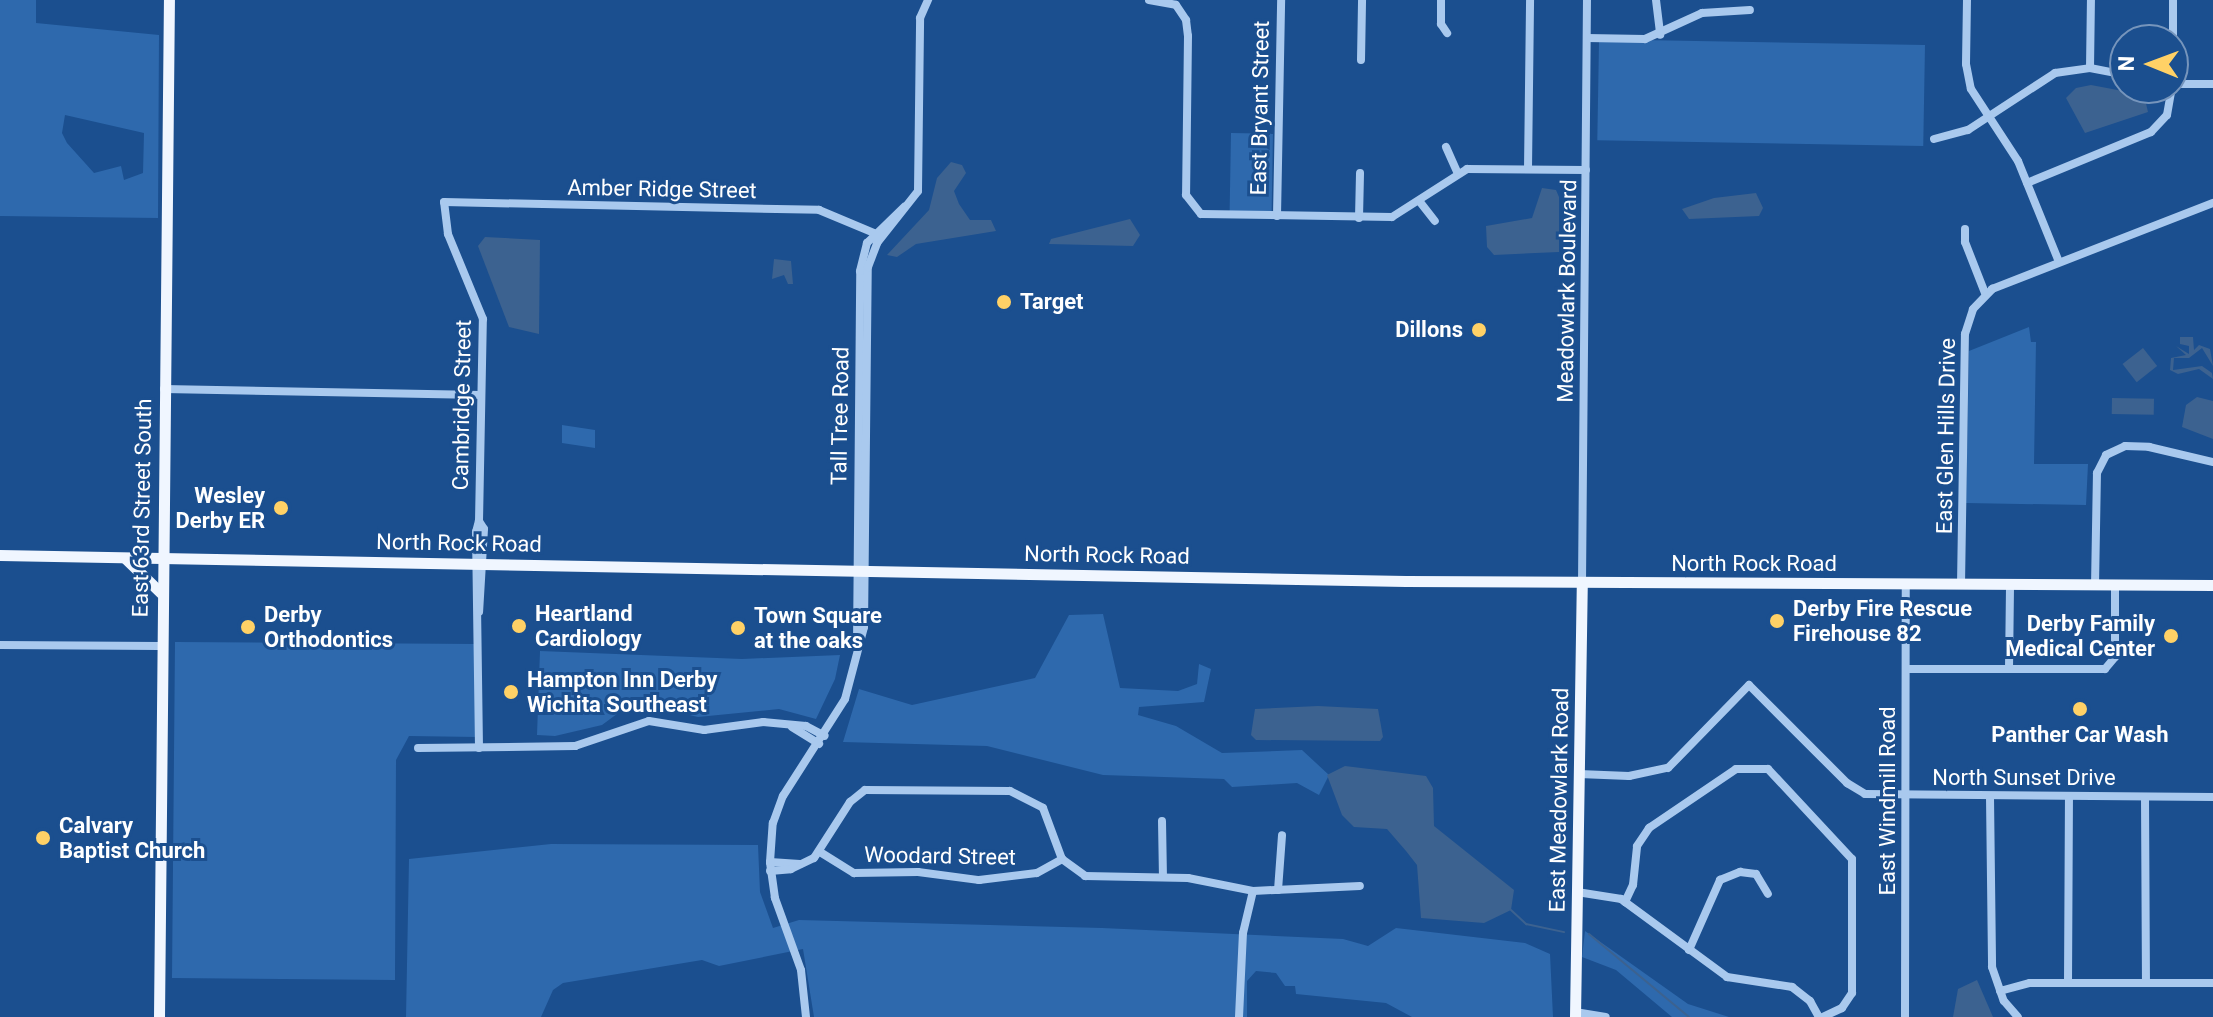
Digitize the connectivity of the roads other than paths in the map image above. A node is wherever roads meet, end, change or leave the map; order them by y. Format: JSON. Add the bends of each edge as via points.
{"nodes":[{"id":1,"x":169,"y":0,"type":"edge"},
{"id":2,"x":928,"y":0,"type":"edge"},
{"id":3,"x":1149,"y":0,"type":"edge"},
{"id":4,"x":1281,"y":0,"type":"edge"},
{"id":5,"x":1362,"y":0,"type":"edge"},
{"id":6,"x":1441,"y":0,"type":"edge"},
{"id":7,"x":1530,"y":0,"type":"edge"},
{"id":8,"x":1587,"y":0,"type":"edge"},
{"id":9,"x":1656,"y":0,"type":"edge"},
{"id":10,"x":1737,"y":0,"type":"edge"},
{"id":11,"x":1967,"y":0,"type":"edge"},
{"id":12,"x":2091,"y":0,"type":"edge"},
{"id":13,"x":2173,"y":0,"type":"edge"},
{"id":14,"x":1178,"y":3,"type":"edge"},
{"id":15,"x":1737,"y":10,"type":"junction"},
{"id":16,"x":1750,"y":10,"type":"dead end"},
{"id":17,"x":2173,"y":24,"type":"edge"},
{"id":18,"x":1447,"y":33,"type":"dead end"},
{"id":19,"x":1660,"y":35,"type":"junction"},
{"id":20,"x":1587,"y":38,"type":"junction"},
{"id":21,"x":1361,"y":60,"type":"dead end"},
{"id":22,"x":2090,"y":68,"type":"junction"},
{"id":23,"x":2109,"y":72,"type":"edge"},
{"id":24,"x":2213,"y":84,"type":"edge"},
{"id":25,"x":2189,"y":85,"type":"edge"},
{"id":26,"x":2169,"y":104,"type":"edge"},
{"id":27,"x":1989,"y":117,"type":"junction"},
{"id":28,"x":1934,"y":139,"type":"dead end"},
{"id":29,"x":1446,"y":147,"type":"dead end"},
{"id":30,"x":1528,"y":169,"type":"junction"},
{"id":31,"x":1586,"y":170,"type":"junction"},
{"id":32,"x":1457,"y":172,"type":"junction"},
{"id":33,"x":1360,"y":173,"type":"dead end"},
{"id":34,"x":2027,"y":183,"type":"junction"},
{"id":35,"x":444,"y":202,"type":"joint"},
{"id":36,"x":1420,"y":202,"type":"junction"},
{"id":37,"x":2213,"y":203,"type":"edge"},
{"id":38,"x":909,"y":204,"type":"junction"},
{"id":39,"x":1277,"y":216,"type":"junction"},
{"id":40,"x":1359,"y":218,"type":"junction"},
{"id":41,"x":1435,"y":221,"type":"dead end"},
{"id":42,"x":1965,"y":229,"type":"dead end"},
{"id":43,"x":874,"y":233,"type":"junction"},
{"id":44,"x":2059,"y":262,"type":"junction"},
{"id":45,"x":1985,"y":293,"type":"junction"},
{"id":46,"x":164,"y":389,"type":"junction"},
{"id":47,"x":481,"y":395,"type":"junction"},
{"id":48,"x":2213,"y":462,"type":"edge"},
{"id":49,"x":0,"y":555,"type":"edge"},
{"id":50,"x":124,"y":558,"type":"junction"},
{"id":51,"x":161,"y":559,"type":"junction"},
{"id":52,"x":480,"y":564,"type":"junction"},
{"id":53,"x":860,"y":571,"type":"junction"},
{"id":54,"x":1582,"y":583,"type":"junction"},
{"id":55,"x":1906,"y":585,"type":"junction"},
{"id":56,"x":1961,"y":585,"type":"junction"},
{"id":57,"x":2010,"y":585,"type":"junction"},
{"id":58,"x":2213,"y":585,"type":"edge"},
{"id":59,"x":2095,"y":586,"type":"junction"},
{"id":60,"x":2115,"y":586,"type":"junction"},
{"id":61,"x":161,"y":593,"type":"junction"},
{"id":62,"x":0,"y":645,"type":"edge"},
{"id":63,"x":160,"y":646,"type":"junction"},
{"id":64,"x":1906,"y":669,"type":"junction"},
{"id":65,"x":2009,"y":669,"type":"junction"},
{"id":66,"x":822,"y":740,"type":"junction"},
{"id":67,"x":418,"y":748,"type":"dead end"},
{"id":68,"x":479,"y":748,"type":"junction"},
{"id":69,"x":1579,"y":774,"type":"junction"},
{"id":70,"x":1906,"y":795,"type":"junction"},
{"id":71,"x":2069,"y":796,"type":"junction"},
{"id":72,"x":1990,"y":797,"type":"junction"},
{"id":73,"x":2145,"y":797,"type":"junction"},
{"id":74,"x":2213,"y":797,"type":"edge"},
{"id":75,"x":1162,"y":821,"type":"dead end"},
{"id":76,"x":1282,"y":835,"type":"dead end"},
{"id":77,"x":820,"y":852,"type":"junction"},
{"id":78,"x":1062,"y":859,"type":"junction"},
{"id":79,"x":770,"y":866,"type":"junction"},
{"id":80,"x":1163,"y":877,"type":"junction"},
{"id":81,"x":1360,"y":886,"type":"dead end"},
{"id":82,"x":1278,"y":890,"type":"junction"},
{"id":83,"x":1253,"y":891,"type":"junction"},
{"id":84,"x":1577,"y":892,"type":"junction"},
{"id":85,"x":1768,"y":894,"type":"dead end"},
{"id":86,"x":1625,"y":902,"type":"junction"},
{"id":87,"x":1689,"y":950,"type":"junction"},
{"id":88,"x":2068,"y":983,"type":"junction"},
{"id":89,"x":2146,"y":983,"type":"junction"},
{"id":90,"x":2213,"y":983,"type":"edge"},
{"id":91,"x":2000,"y":991,"type":"junction"},
{"id":92,"x":1575,"y":1014,"type":"edge"},
{"id":93,"x":159,"y":1017,"type":"edge"},
{"id":94,"x":806,"y":1017,"type":"edge"},
{"id":95,"x":1239,"y":1017,"type":"edge"},
{"id":96,"x":1606,"y":1017,"type":"edge"},
{"id":97,"x":1821,"y":1017,"type":"edge"},
{"id":98,"x":1905,"y":1017,"type":"edge"},
{"id":99,"x":2018,"y":1017,"type":"edge"}],
"edges":[{"from":1,"to":46,"type":"main road","name":"East 63rd Street South"},
{"from":2,"to":38,"type":"street","name":"Tall Tree Road","via":[[920,18],[919,182]]},
{"from":3,"to":14,"type":"street"},
{"from":4,"to":39,"type":"street","name":"East Bryant Street"},
{"from":5,"to":21,"type":"street"},
{"from":6,"to":18,"type":"street","via":[[1441,24]]},
{"from":7,"to":30,"type":"street"},
{"from":8,"to":20,"type":"street","name":"Meadowlark Boulevard"},
{"from":9,"to":19,"type":"street"},
{"from":10,"to":15,"type":"street"},
{"from":11,"to":27,"type":"street","via":[[1966,70]]},
{"from":12,"to":22,"type":"street"},
{"from":13,"to":17,"type":"street"},
{"from":14,"to":39,"type":"street","via":[[1188,36],[1188,208],[1204,215]]},
{"from":15,"to":16,"type":"street"},
{"from":15,"to":19,"type":"street","via":[[1702,13]]},
{"from":19,"to":20,"type":"street"},
{"from":20,"to":31,"type":"street","name":"Meadowlark Boulevard"},
{"from":22,"to":23,"type":"street"},
{"from":22,"to":27,"type":"street","via":[[2045,77]]},
{"from":24,"to":25,"type":"street"},
{"from":26,"to":34,"type":"street","via":[[2151,132]]},
{"from":27,"to":28,"type":"street","via":[[1968,130]]},
{"from":27,"to":34,"type":"street"},
{"from":29,"to":32,"type":"street"},
{"from":30,"to":31,"type":"street"},
{"from":30,"to":32,"type":"street"},
{"from":31,"to":54,"type":"street","name":"Meadowlark Boulevard"},
{"from":32,"to":36,"type":"street"},
{"from":33,"to":40,"type":"street"},
{"from":34,"to":44,"type":"street"},
{"from":35,"to":43,"type":"street","name":"Amber Ridge Street","via":[[819,210]]},
{"from":35,"to":47,"type":"street","name":"Cambridge Street","via":[[448,234],[481,307]]},
{"from":36,"to":40,"type":"street","via":[[1392,217]]},
{"from":36,"to":41,"type":"street"},
{"from":37,"to":44,"type":"street"},
{"from":38,"to":43,"type":"street"},
{"from":38,"to":53,"type":"street","name":"Tall Tree Road","via":[[877,243],[868,267]]},
{"from":39,"to":40,"type":"street"},
{"from":42,"to":45,"type":"street"},
{"from":43,"to":53,"type":"street","name":"Tall Tree Road","via":[[860,271]]},
{"from":44,"to":45,"type":"street"},
{"from":45,"to":56,"type":"street","name":"East Glen Hills Drive","via":[[1965,334]]},
{"from":46,"to":47,"type":"street"},
{"from":46,"to":51,"type":"main road","name":"East 63rd Street South"},
{"from":47,"to":52,"type":"street","name":"Cambridge Street"},
{"from":48,"to":59,"type":"street","via":[[2149,447],[2125,446],[2106,455],[2097,473]]},
{"from":49,"to":50,"type":"main road","name":"North Rock Road"},
{"from":50,"to":51,"type":"main road","name":"North Rock Road"},
{"from":50,"to":61,"type":"main road"},
{"from":51,"to":52,"type":"main road","name":"North Rock Road"},
{"from":51,"to":61,"type":"main road","name":"East 63rd Street South"},
{"from":52,"to":53,"type":"main road","name":"North Rock Road"},
{"from":52,"to":68,"type":"street","name":"Cambridge Street"},
{"from":53,"to":54,"type":"main road","name":"North Rock Road"},
{"from":53,"to":66,"type":"street","name":"Tall Tree Road","via":[[857,648],[845,699]]},
{"from":54,"to":55,"type":"main road","name":"North Rock Road"},
{"from":54,"to":69,"type":"main road","name":"East Meadowlark Road"},
{"from":55,"to":56,"type":"main road","name":"North Rock Road"},
{"from":55,"to":64,"type":"street","name":"East Windmill Road"},
{"from":56,"to":57,"type":"main road","name":"North Rock Road"},
{"from":57,"to":59,"type":"main road","name":"North Rock Road"},
{"from":57,"to":65,"type":"street"},
{"from":58,"to":60,"type":"main road","name":"North Rock Road"},
{"from":59,"to":60,"type":"main road","name":"North Rock Road"},
{"from":60,"to":65,"type":"street","via":[[2112,665]]},
{"from":61,"to":63,"type":"main road","name":"East 63rd Street South"},
{"from":62,"to":63,"type":"street"},
{"from":63,"to":93,"type":"main road","name":"East 63rd Street South"},
{"from":64,"to":65,"type":"street"},
{"from":64,"to":70,"type":"street","name":"East Windmill Road"},
{"from":66,"to":68,"type":"street","via":[[788,724],[704,730],[649,721],[575,746]]},
{"from":66,"to":79,"type":"street","name":"Tall Tree Road","via":[[783,796],[773,823]]},
{"from":67,"to":68,"type":"street"},
{"from":69,"to":70,"type":"street","name":"North Sunset Drive","via":[[1629,776],[1668,768],[1749,685],[1847,783],[1865,794]]},
{"from":69,"to":84,"type":"main road","name":"East Meadowlark Road"},
{"from":70,"to":72,"type":"street","name":"North Sunset Drive"},
{"from":70,"to":98,"type":"street","name":"East Windmill Road"},
{"from":71,"to":72,"type":"street","name":"North Sunset Drive"},
{"from":71,"to":73,"type":"street","name":"North Sunset Drive"},
{"from":71,"to":88,"type":"street"},
{"from":72,"to":91,"type":"street","via":[[1991,959]]},
{"from":73,"to":74,"type":"street","name":"North Sunset Drive"},
{"from":73,"to":89,"type":"street"},
{"from":75,"to":80,"type":"street"},
{"from":76,"to":82,"type":"street"},
{"from":77,"to":78,"type":"street","name":"Woodard Street","via":[[854,873],[918,872],[979,880],[1037,873]]},
{"from":77,"to":78,"type":"street","via":[[852,799],[871,788],[1010,791],[1043,808]]},
{"from":77,"to":79,"type":"street","via":[[801,864]]},
{"from":78,"to":80,"type":"street","via":[[1085,876]]},
{"from":79,"to":94,"type":"street","name":"Tall Tree Road","via":[[801,970]]},
{"from":80,"to":83,"type":"street"},
{"from":81,"to":82,"type":"street"},
{"from":82,"to":83,"type":"street"},
{"from":83,"to":95,"type":"street","via":[[1243,933]]},
{"from":84,"to":86,"type":"street"},
{"from":84,"to":92,"type":"main road","name":"East Meadowlark Road"},
{"from":85,"to":87,"type":"street","via":[[1756,874],[1725,877],[1712,891]]},
{"from":86,"to":87,"type":"street"},
{"from":86,"to":97,"type":"street","via":[[1633,885],[1637,846],[1649,828],[1688,807],[1736,769],[1768,769],[1852,859],[1853,986],[1846,1005]]},
{"from":87,"to":97,"type":"street","via":[[1731,979],[1794,988]]},
{"from":88,"to":89,"type":"street"},
{"from":88,"to":91,"type":"street","via":[[2030,983]]},
{"from":89,"to":90,"type":"street"},
{"from":91,"to":99,"type":"street"},
{"from":92,"to":96,"type":"street"}]}
